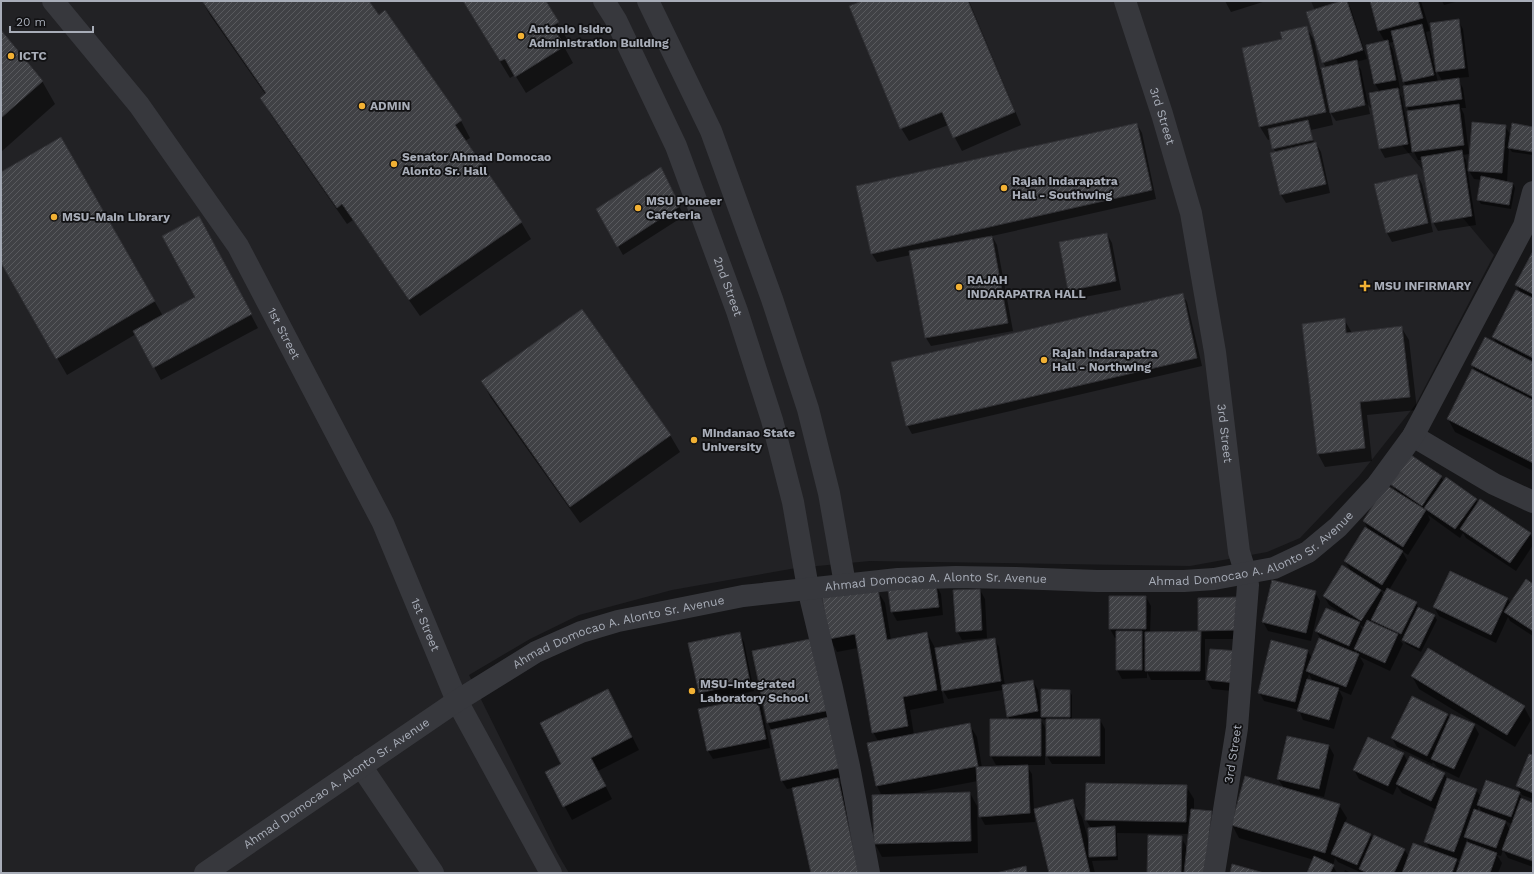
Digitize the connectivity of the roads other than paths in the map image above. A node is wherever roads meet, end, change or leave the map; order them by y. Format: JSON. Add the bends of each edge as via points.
{"nodes":[{"id":1,"x":53,"y":1,"type":"edge"},
{"id":2,"x":604,"y":1,"type":"edge"},
{"id":3,"x":648,"y":1,"type":"edge"},
{"id":4,"x":1125,"y":1,"type":"edge"},
{"id":5,"x":1533,"y":192,"type":"edge"},
{"id":6,"x":1413,"y":436,"type":"junction"},
{"id":7,"x":1533,"y":502,"type":"edge"},
{"id":8,"x":1246,"y":574,"type":"junction"},
{"id":9,"x":845,"y":584,"type":"junction"},
{"id":10,"x":808,"y":588,"type":"junction"},
{"id":11,"x":457,"y":701,"type":"junction"},
{"id":12,"x":361,"y":766,"type":"junction"},
{"id":13,"x":205,"y":873,"type":"edge"},
{"id":14,"x":433,"y":873,"type":"edge"},
{"id":15,"x":551,"y":873,"type":"edge"},
{"id":16,"x":868,"y":873,"type":"edge"},
{"id":17,"x":1214,"y":873,"type":"edge"}],
"edges":[{"from":1,"to":11,"type":"street","name":"1st Street","via":[[138,105],[238,246],[383,523]]},
{"from":2,"to":10,"type":"street","name":"2nd Street","via":[[616,20],[676,146],[737,311],[774,427],[793,502]]},
{"from":3,"to":9,"type":"street","via":[[711,131],[772,299],[808,410],[827,486]]},
{"from":4,"to":8,"type":"street","name":"3rd Street","via":[[1191,213],[1215,352],[1238,545]]},
{"from":5,"to":6,"type":"street","name":"Ahmad Domocao A. Alonto Sr. Avenue","via":[[1524,226]]},
{"from":6,"to":7,"type":"street","via":[[1494,484]]},
{"from":6,"to":8,"type":"street","name":"Ahmad Domocao A. Alonto Sr. Avenue","via":[[1338,527],[1308,552],[1274,568]]},
{"from":8,"to":9,"type":"street","name":"Ahmad Domocao A. Alonto Sr. Avenue","via":[[1184,581],[956,577]]},
{"from":8,"to":17,"type":"street","name":"3rd Street","via":[[1247,605],[1237,728]]},
{"from":9,"to":10,"type":"street","name":"Ahmad Domocao A. Alonto Sr. Avenue"},
{"from":10,"to":11,"type":"street","name":"Ahmad Domocao A. Alonto Sr. Avenue","via":[[742,596],[618,620],[581,632],[536,652]]},
{"from":10,"to":16,"type":"street","name":"2nd Street","via":[[849,766]]},
{"from":11,"to":12,"type":"street","name":"Ahmad Domocao A. Alonto Sr. Avenue"},
{"from":11,"to":15,"type":"street","name":"1st Street"},
{"from":12,"to":13,"type":"street","name":"Ahmad Domocao A. Alonto Sr. Avenue"},
{"from":12,"to":14,"type":"street"}]}
